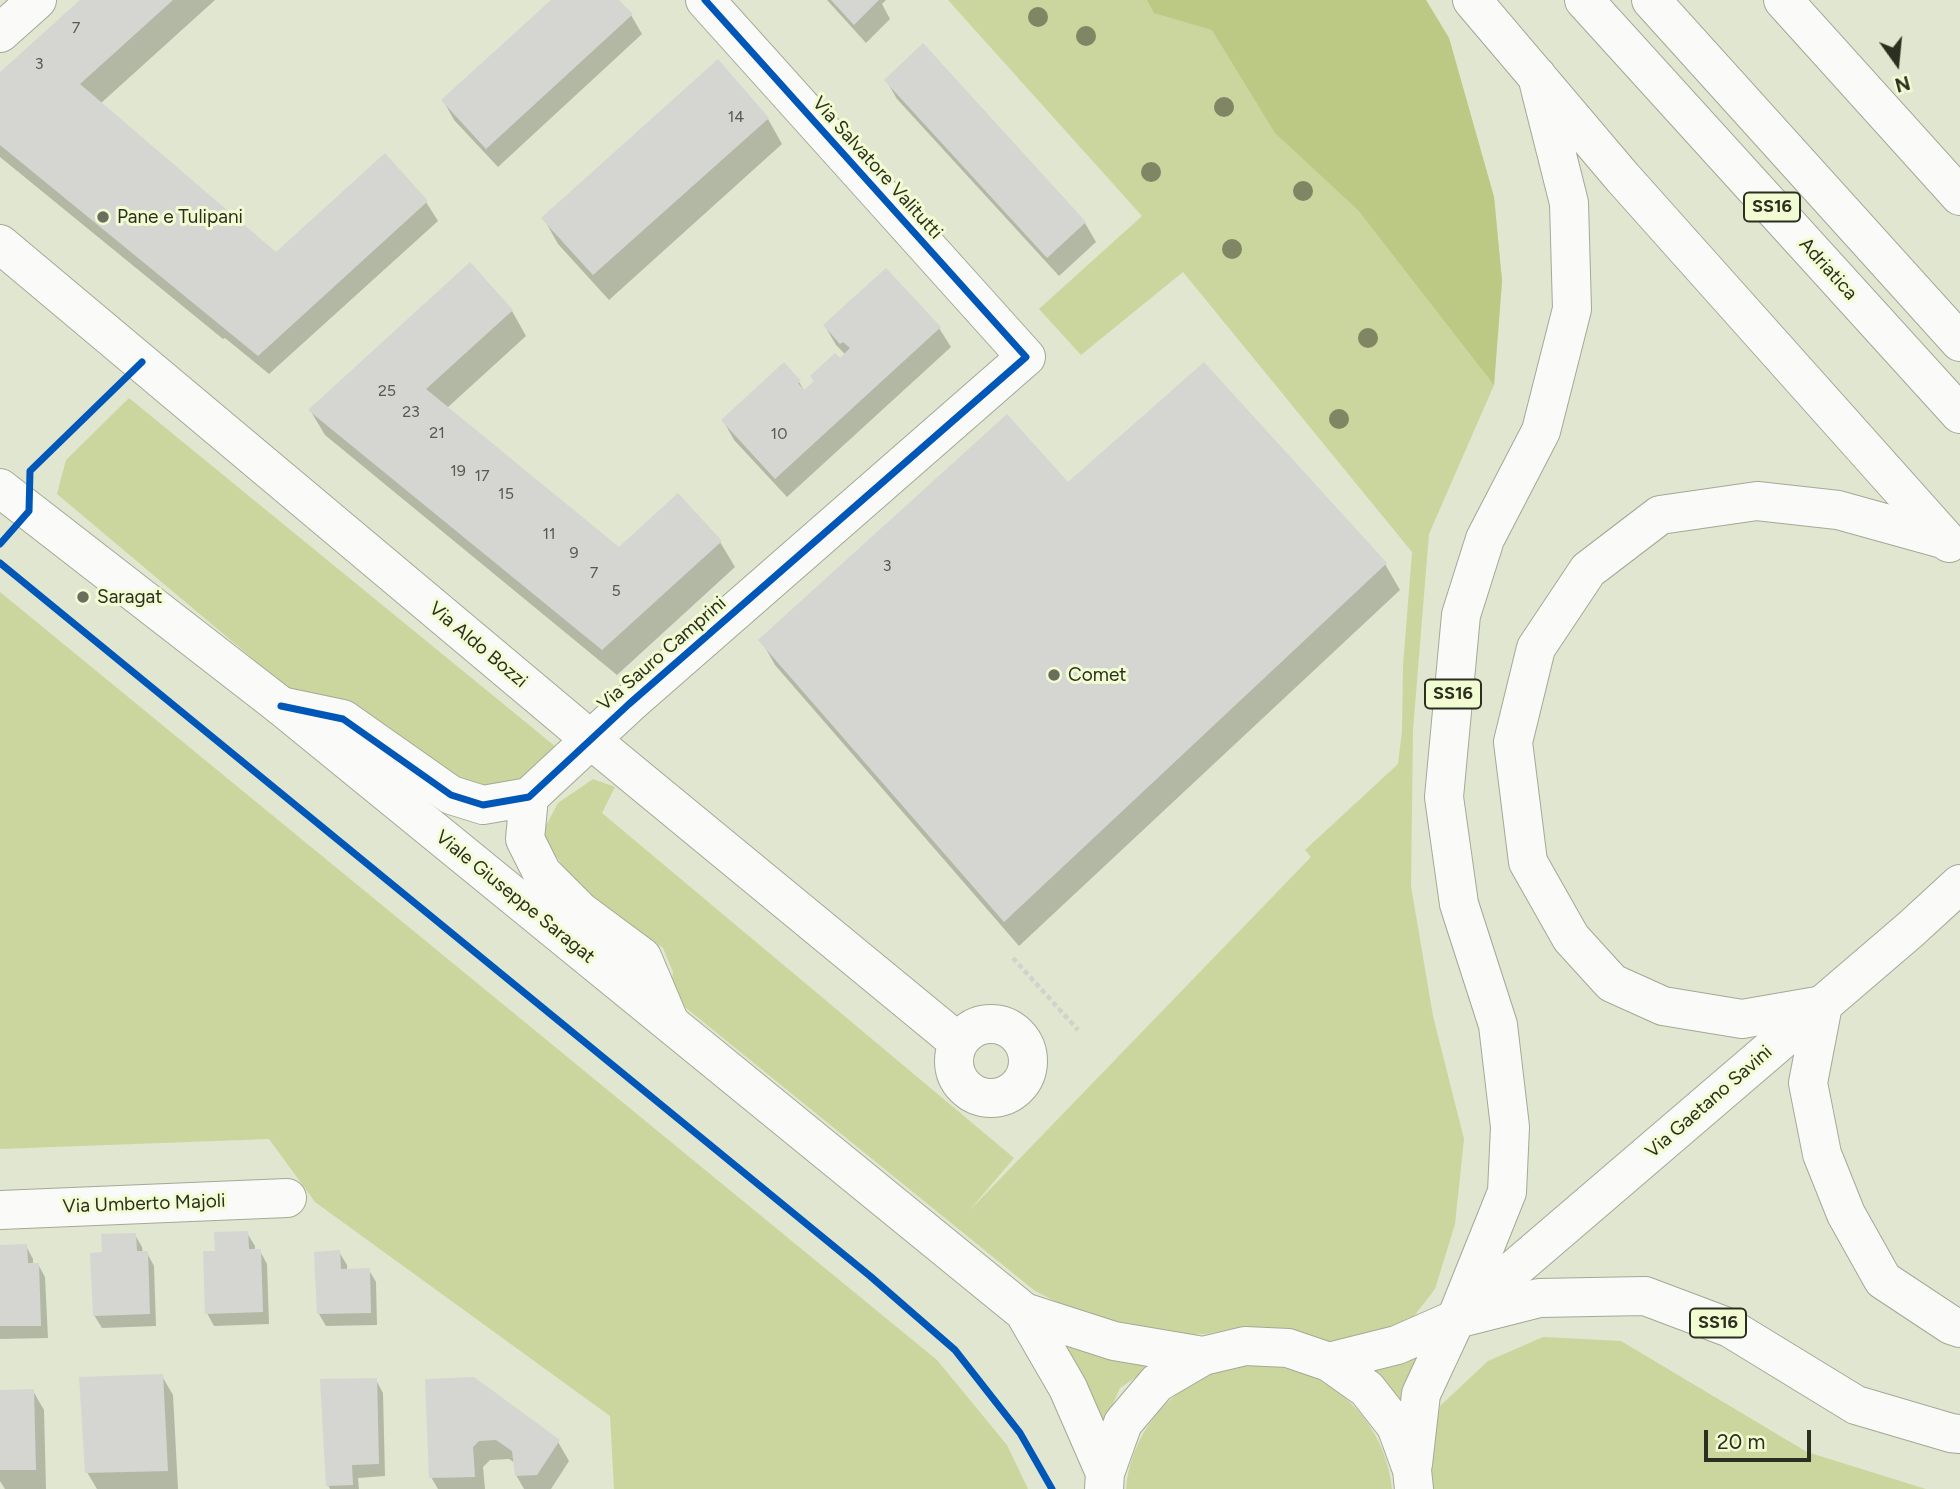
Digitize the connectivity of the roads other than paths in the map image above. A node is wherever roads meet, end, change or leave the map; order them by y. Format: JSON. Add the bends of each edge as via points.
{"nodes":[{"id":1,"x":37,"y":0,"type":"edge"},
{"id":2,"x":705,"y":0,"type":"edge"},
{"id":3,"x":1472,"y":0,"type":"edge"},
{"id":4,"x":1584,"y":0,"type":"edge"},
{"id":5,"x":1651,"y":0,"type":"edge"},
{"id":6,"x":1783,"y":0,"type":"edge"},
{"id":7,"x":0,"y":33,"type":"edge"},
{"id":8,"x":1537,"y":76,"type":"junction"},
{"id":9,"x":1960,"y":196,"type":"edge"},
{"id":10,"x":0,"y":244,"type":"edge"},
{"id":11,"x":1960,"y":342,"type":"edge"},
{"id":12,"x":1026,"y":357,"type":"joint"},
{"id":13,"x":1960,"y":414,"type":"edge"},
{"id":14,"x":0,"y":488,"type":"edge"},
{"id":15,"x":1953,"y":547,"type":"edge"},
{"id":16,"x":281,"y":706,"type":"junction"},
{"id":17,"x":590,"y":739,"type":"junction"},
{"id":18,"x":529,"y":797,"type":"junction"},
{"id":19,"x":1960,"y":884,"type":"edge"},
{"id":20,"x":1823,"y":1005,"type":"junction"},
{"id":21,"x":670,"y":1023,"type":"junction"},
{"id":22,"x":958,"y":1042,"type":"dead end"},
{"id":23,"x":287,"y":1198,"type":"dead end"},
{"id":24,"x":0,"y":1210,"type":"edge"},
{"id":25,"x":1024,"y":1312,"type":"junction"},
{"id":26,"x":1456,"y":1319,"type":"junction"},
{"id":27,"x":1960,"y":1328,"type":"edge"},
{"id":28,"x":1203,"y":1356,"type":"junction"},
{"id":29,"x":1329,"y":1362,"type":"junction"},
{"id":30,"x":1960,"y":1434,"type":"edge"},
{"id":31,"x":1413,"y":1479,"type":"edge"},
{"id":32,"x":1105,"y":1481,"type":"edge"}],
"edges":[{"from":1,"to":7,"type":"main road"},
{"from":2,"to":12,"type":"main road","name":"Via Salvatore Valitutti"},
{"from":3,"to":8,"type":"main road","number":"SS16"},
{"from":4,"to":13,"type":"main road","name":"Adriatica","number":"SS16"},
{"from":5,"to":11,"type":"main road","number":"SS16"},
{"from":6,"to":9,"type":"main road"},
{"from":8,"to":15,"type":"main road","number":"SS16"},
{"from":8,"to":26,"type":"main road","number":"SS16","via":[[1569,203],[1572,309],[1541,431],[1485,539],[1461,615],[1444,797],[1460,904],[1498,1025],[1510,1127],[1507,1192]]},
{"from":10,"to":17,"type":"main road","name":"Via Aldo Bozzi"},
{"from":12,"to":17,"type":"main road","name":"Via Sauro Camprini"},
{"from":14,"to":16,"type":"main road","name":"Viale Giuseppe Saragat"},
{"from":15,"to":20,"type":"main road","number":"SS16","via":[[1838,510],[1757,501],[1660,515],[1588,570],[1536,648],[1513,742],[1528,862],[1571,938],[1612,983],[1663,1006],[1742,1019]]},
{"from":16,"to":18,"type":"main road","via":[[343,719],[451,795],[483,806]]},
{"from":16,"to":21,"type":"main road","name":"Viale Giuseppe Saragat"},
{"from":17,"to":18,"type":"main road","name":"Via Sauro Camprini"},
{"from":17,"to":22,"type":"main road","name":"Via Aldo Bozzi"},
{"from":18,"to":21,"type":"main road","via":[[525,839],[542,873],[580,911],[642,957]]},
{"from":19,"to":20,"type":"main road","name":"Via Gaetano Savini"},
{"from":20,"to":26,"type":"main road","name":"Via Gaetano Savini"},
{"from":20,"to":27,"type":"main road","via":[[1808,1083],[1822,1154],[1846,1214],[1883,1280]]},
{"from":21,"to":25,"type":"main road","name":"Viale Giuseppe Saragat"},
{"from":23,"to":24,"type":"main road","name":"Via Umberto Majoli"},
{"from":25,"to":28,"type":"main road","name":"Viale Giuseppe Saragat","via":[[1114,1341]]},
{"from":25,"to":32,"type":"main road","name":"Viale Giuseppe Saragat","via":[[1068,1388]]},
{"from":26,"to":29,"type":"main road","name":"Via Gaetano Savini","via":[[1397,1345]]},
{"from":26,"to":30,"type":"main road","number":"SS16","via":[[1539,1298],[1645,1296],[1730,1328],[1856,1405]]},
{"from":26,"to":31,"type":"main road","name":"Via Gaetano Savini","via":[[1421,1394]]},
{"from":28,"to":29,"type":"main road","via":[[1245,1346],[1288,1348]]},
{"from":28,"to":32,"type":"main road","via":[[1157,1383],[1123,1423]]},
{"from":29,"to":31,"type":"main road","via":[[1367,1389],[1395,1426]]}]}
